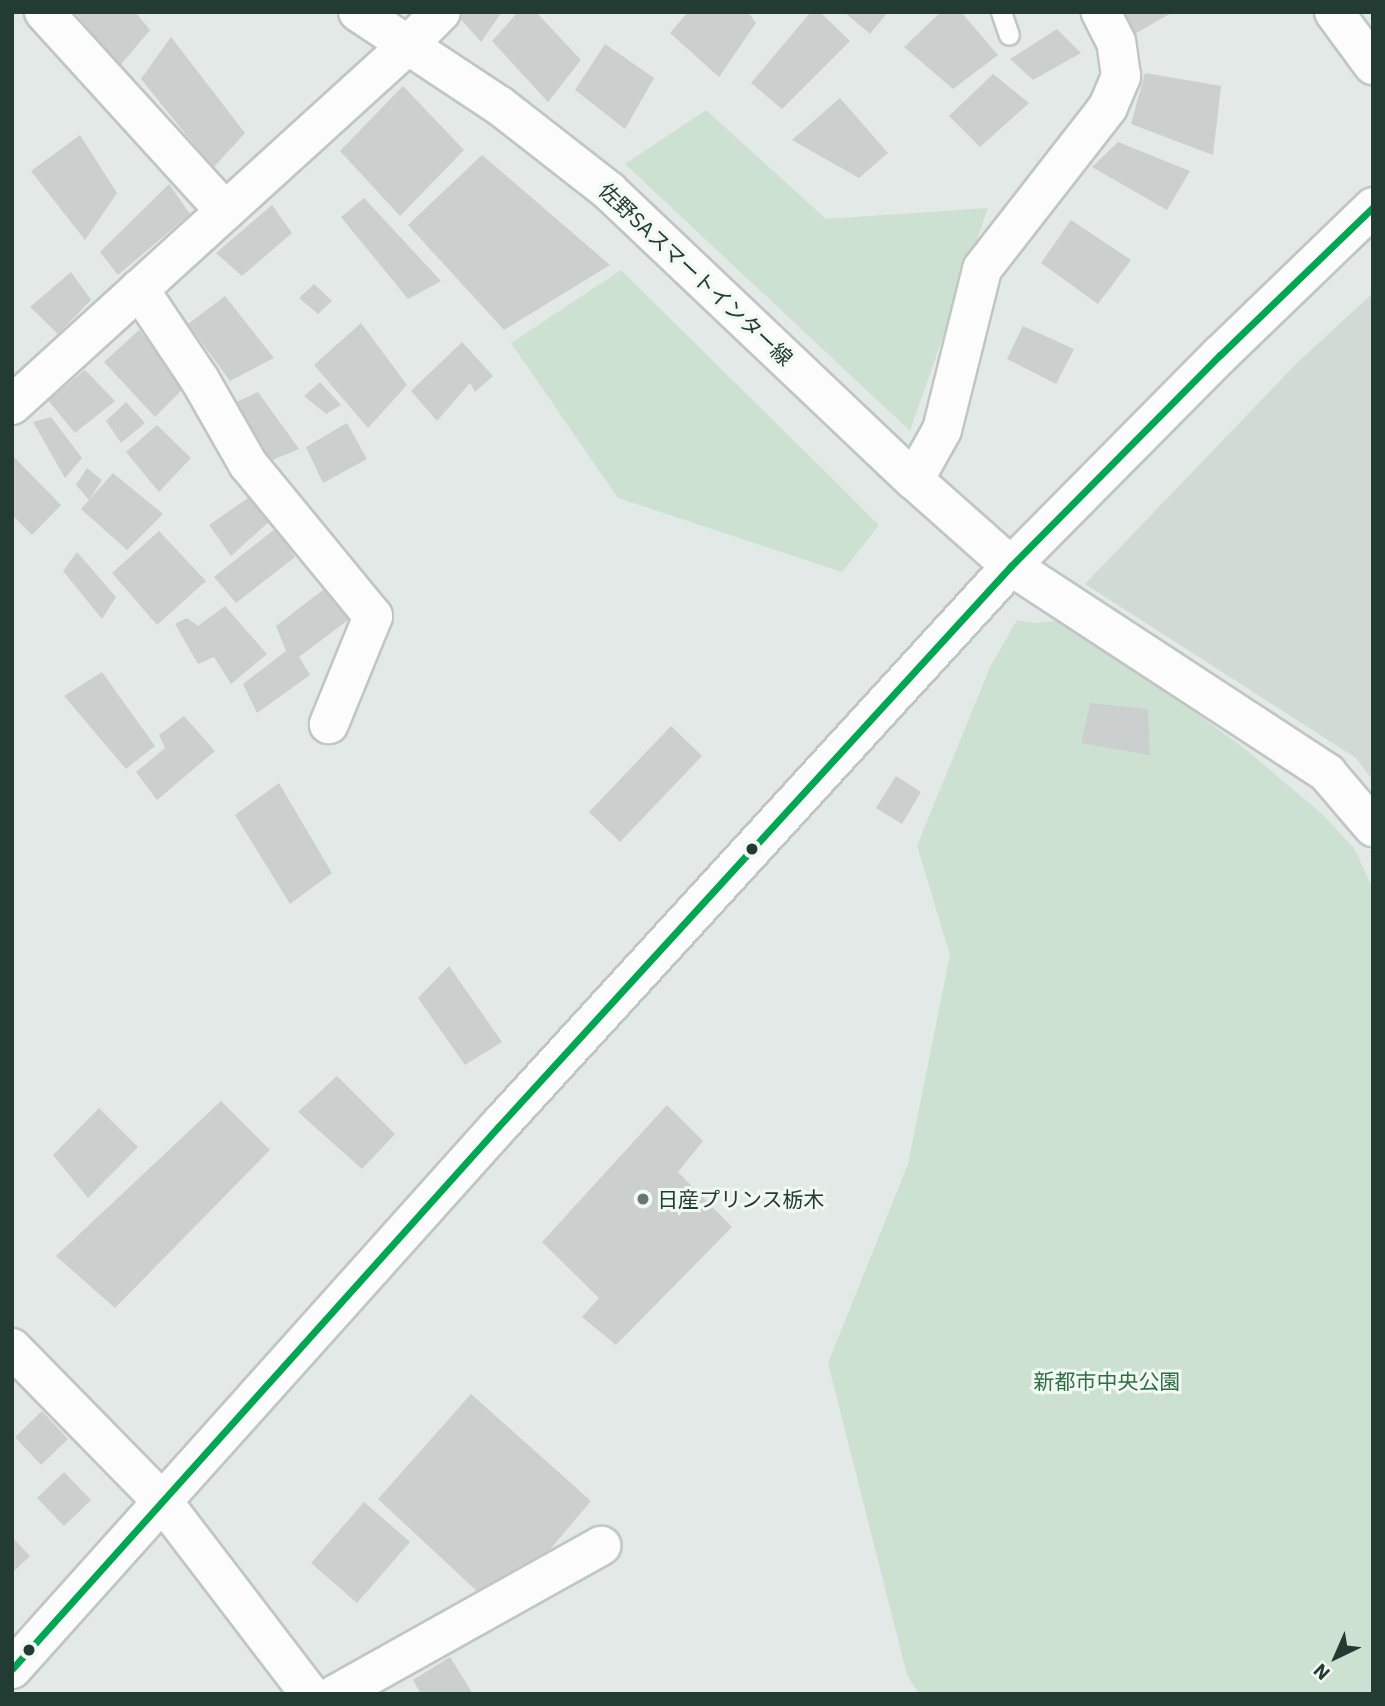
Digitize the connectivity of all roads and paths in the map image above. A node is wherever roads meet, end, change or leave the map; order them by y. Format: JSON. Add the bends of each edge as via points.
{"nodes":[{"id":1,"x":44,"y":12,"type":"edge"},
{"id":2,"x":358,"y":12,"type":"edge"},
{"id":3,"x":441,"y":12,"type":"edge"},
{"id":4,"x":1001,"y":12,"type":"edge"},
{"id":5,"x":1101,"y":12,"type":"edge"},
{"id":6,"x":1335,"y":12,"type":"edge"},
{"id":7,"x":1009,"y":35,"type":"dead end"},
{"id":8,"x":409,"y":44,"type":"junction"},
{"id":9,"x":1373,"y":65,"type":"edge"},
{"id":10,"x":1373,"y":207,"type":"edge"},
{"id":11,"x":225,"y":211,"type":"junction"},
{"id":12,"x":139,"y":289,"type":"junction"},
{"id":13,"x":12,"y":405,"type":"edge"},
{"id":14,"x":914,"y":480,"type":"junction"},
{"id":15,"x":1011,"y":566,"type":"junction"},
{"id":16,"x":329,"y":724,"type":"dead end"},
{"id":17,"x":1373,"y":827,"type":"edge"},
{"id":18,"x":12,"y":1348,"type":"edge"},
{"id":19,"x":163,"y":1502,"type":"junction"},
{"id":20,"x":601,"y":1546,"type":"dead end"},
{"id":21,"x":12,"y":1669,"type":"edge"},
{"id":22,"x":310,"y":1694,"type":"edge"},
{"id":23,"x":336,"y":1694,"type":"edge"}],
"edges":[{"from":1,"to":11,"type":"street"},
{"from":2,"to":8,"type":"street","name":"佐野SAスマートインター線"},
{"from":3,"to":8,"type":"street"},
{"from":4,"to":7,"type":"lane"},
{"from":5,"to":14,"type":"street","via":[[1116,42],[1121,75],[1108,107],[982,270],[942,430]]},
{"from":6,"to":9,"type":"street"},
{"from":8,"to":11,"type":"street"},
{"from":8,"to":14,"type":"street","name":"佐野SAスマートインター線","via":[[500,106],[609,191]]},
{"from":10,"to":15,"type":"street"},
{"from":11,"to":12,"type":"street"},
{"from":12,"to":13,"type":"street"},
{"from":12,"to":16,"type":"street","via":[[200,380],[248,464],[373,615]]},
{"from":14,"to":15,"type":"street","name":"佐野SAスマートインター線"},
{"from":15,"to":17,"type":"street","name":"佐野SAスマートインター線","via":[[1328,773]]},
{"from":15,"to":19,"type":"street","via":[[498,1127]]},
{"from":18,"to":19,"type":"street"},
{"from":19,"to":21,"type":"street"},
{"from":19,"to":22,"type":"street"},
{"from":20,"to":23,"type":"street"}]}
